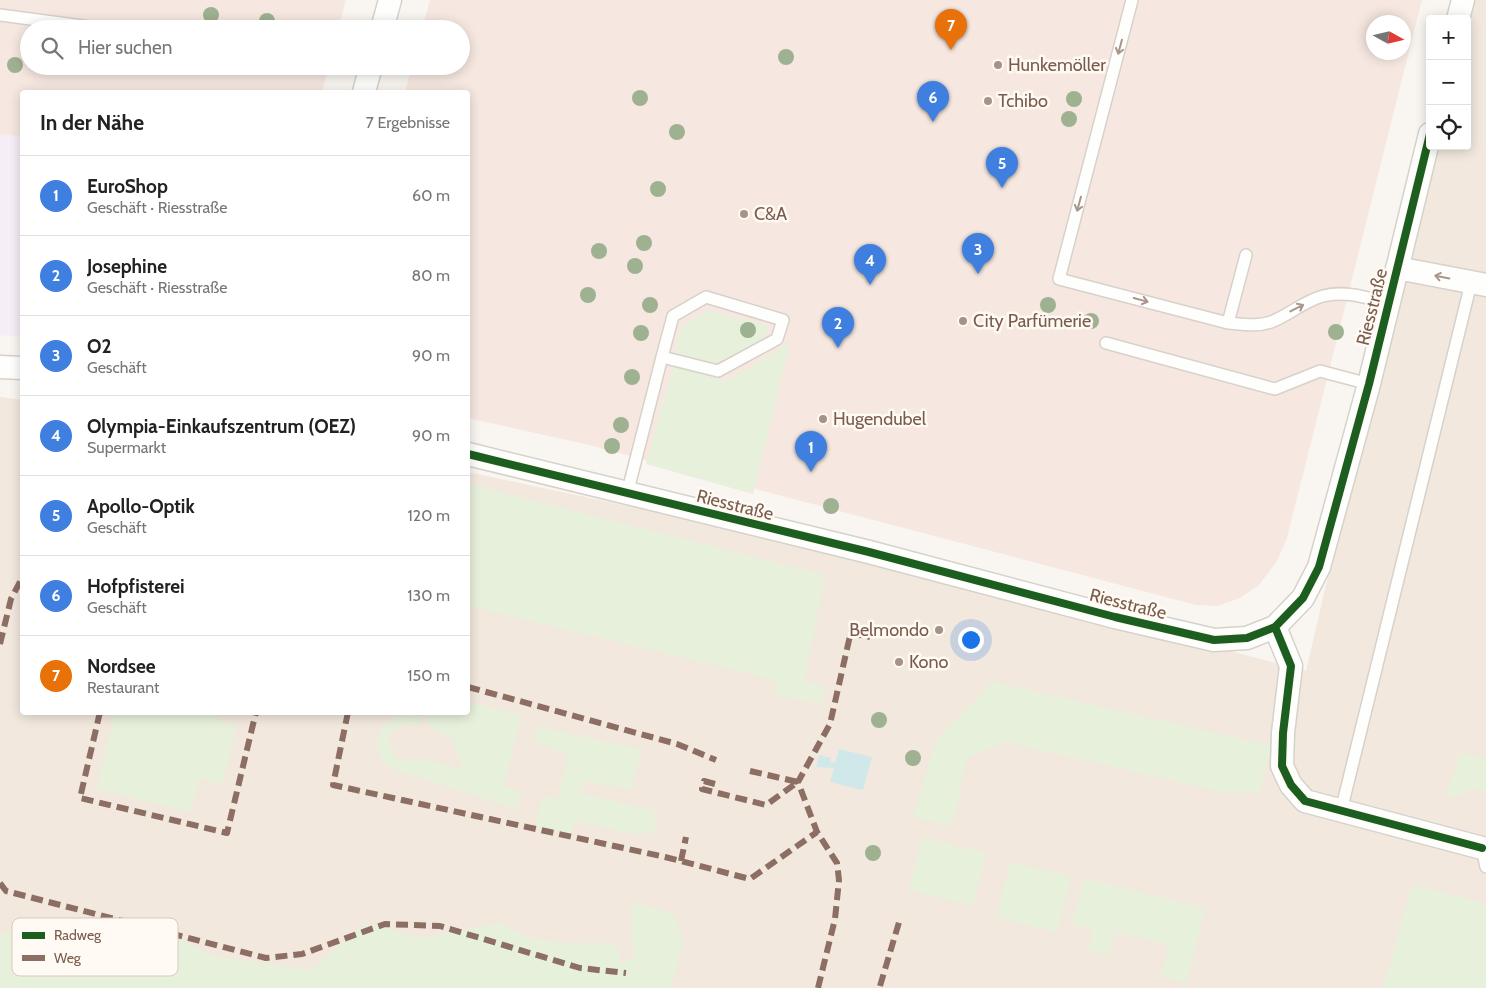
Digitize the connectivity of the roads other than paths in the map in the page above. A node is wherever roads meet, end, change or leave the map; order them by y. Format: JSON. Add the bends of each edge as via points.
{"nodes":[{"id":1,"x":390,"y":0,"type":"edge"},
{"id":2,"x":1132,"y":0,"type":"edge"},
{"id":3,"x":1463,"y":0,"type":"edge"},
{"id":4,"x":0,"y":15,"type":"edge"},
{"id":5,"x":1459,"y":15,"type":"edge"},
{"id":6,"x":38,"y":20,"type":"edge"},
{"id":7,"x":384,"y":20,"type":"edge"},
{"id":8,"x":367,"y":75,"type":"edge"},
{"id":9,"x":364,"y":90,"type":"edge"},
{"id":10,"x":1426,"y":150,"type":"edge"},
{"id":11,"x":1246,"y":255,"type":"dead end"},
{"id":12,"x":1397,"y":268,"type":"junction"},
{"id":13,"x":1478,"y":284,"type":"edge"},
{"id":14,"x":1388,"y":303,"type":"junction"},
{"id":15,"x":1228,"y":323,"type":"junction"},
{"id":16,"x":1106,"y":343,"type":"dead end"},
{"id":17,"x":662,"y":357,"type":"junction"},
{"id":18,"x":0,"y":367,"type":"edge"},
{"id":19,"x":20,"y":368,"type":"edge"},
{"id":20,"x":1369,"y":384,"type":"junction"},
{"id":21,"x":470,"y":455,"type":"edge"},
{"id":22,"x":627,"y":494,"type":"junction"},
{"id":23,"x":1275,"y":627,"type":"junction"},
{"id":24,"x":1341,"y":810,"type":"junction"},
{"id":25,"x":1484,"y":857,"type":"edge"}],
"edges":[{"from":1,"to":7,"type":"street"},
{"from":2,"to":15,"type":"lane","one_way":true,"via":[[1059,279]]},
{"from":3,"to":5,"type":"street"},
{"from":4,"to":6,"type":"lane"},
{"from":8,"to":9,"type":"street"},
{"from":10,"to":12,"type":"street","name":"Riesstraße"},
{"from":11,"to":15,"type":"lane"},
{"from":13,"to":12,"type":"street","one_way":true},
{"from":12,"to":14,"type":"street","name":"Riesstraße"},
{"from":13,"to":24,"type":"lane"},
{"from":15,"to":14,"type":"lane","one_way":true,"via":[[1253,326],[1270,322],[1323,296],[1340,294]]},
{"from":14,"to":20,"type":"street","name":"Riesstraße"},
{"from":16,"to":20,"type":"lane","via":[[1275,389],[1320,370]]},
{"from":17,"to":17,"type":"lane","via":[[718,371],[777,339],[783,320],[706,297],[673,316]]},
{"from":17,"to":22,"type":"lane"},
{"from":18,"to":19,"type":"street"},
{"from":20,"to":23,"type":"street","name":"Riesstraße","via":[[1319,567],[1302,598]]},
{"from":21,"to":22,"type":"street","name":"Riesstraße"},
{"from":22,"to":23,"type":"street","name":"Riesstraße","via":[[1214,640],[1247,638]]},
{"from":23,"to":24,"type":"street","via":[[1291,666],[1282,766],[1291,785],[1305,801]]},
{"from":24,"to":25,"type":"street"}]}
